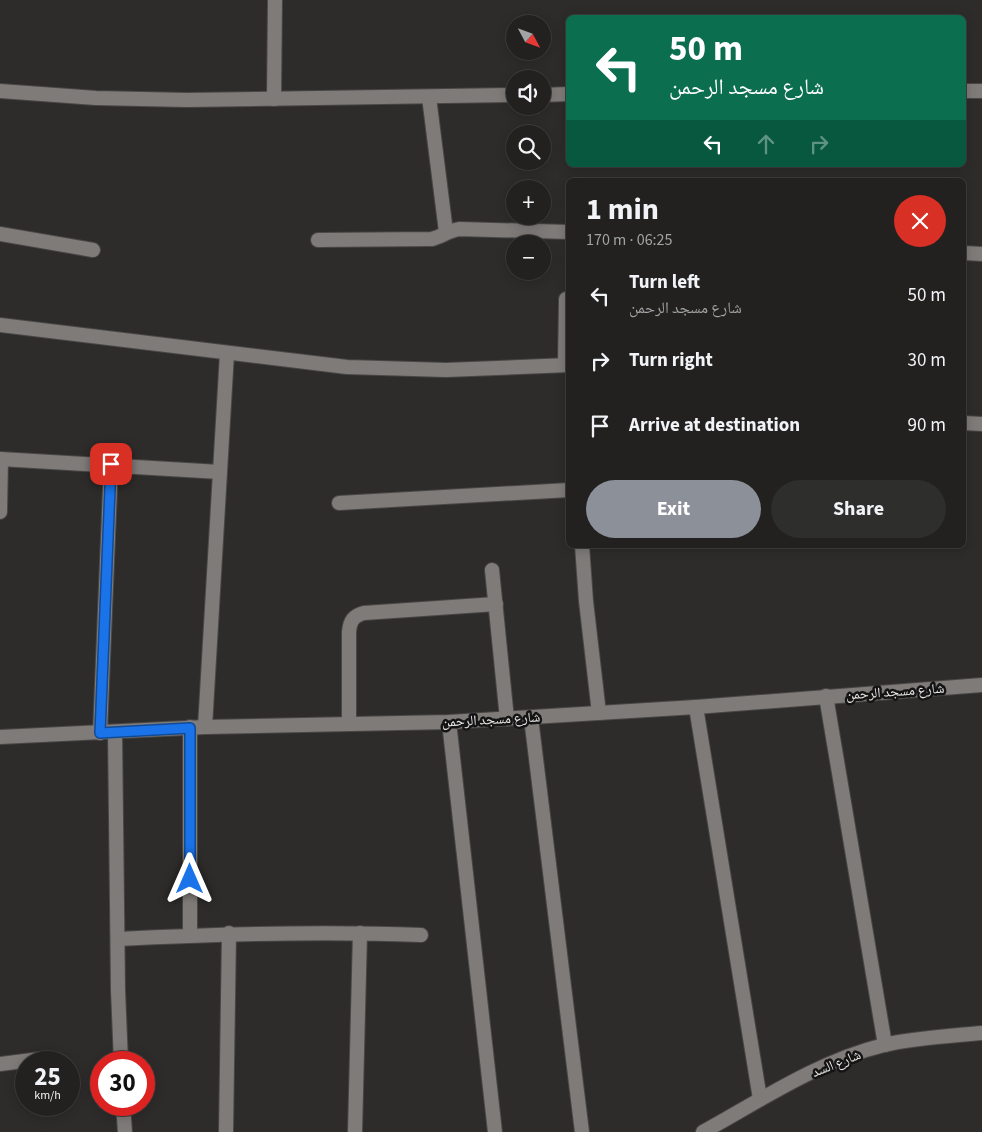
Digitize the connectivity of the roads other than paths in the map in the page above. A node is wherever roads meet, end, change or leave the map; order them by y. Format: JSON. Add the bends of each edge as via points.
{"nodes":[{"id":1,"x":274,"y":0,"type":"edge"},
{"id":2,"x":966,"y":90,"type":"edge"},
{"id":3,"x":0,"y":91,"type":"edge"},
{"id":4,"x":982,"y":91,"type":"edge"},
{"id":5,"x":566,"y":94,"type":"edge"},
{"id":6,"x":506,"y":95,"type":"edge"},
{"id":7,"x":551,"y":95,"type":"edge"},
{"id":8,"x":429,"y":97,"type":"junction"},
{"id":9,"x":274,"y":99,"type":"junction"},
{"id":10,"x":446,"y":232,"type":"junction"},
{"id":11,"x":566,"y":232,"type":"edge"},
{"id":12,"x":0,"y":234,"type":"edge"},
{"id":13,"x":318,"y":240,"type":"dead end"},
{"id":14,"x":93,"y":250,"type":"dead end"},
{"id":15,"x":966,"y":253,"type":"edge"},
{"id":16,"x":982,"y":254,"type":"edge"},
{"id":17,"x":0,"y":325,"type":"edge"},
{"id":18,"x":226,"y":352,"type":"junction"},
{"id":19,"x":566,"y":365,"type":"edge"},
{"id":20,"x":966,"y":423,"type":"edge"},
{"id":21,"x":982,"y":424,"type":"edge"},
{"id":22,"x":1,"y":459,"type":"edge"},
{"id":23,"x":111,"y":464,"type":"junction"},
{"id":24,"x":220,"y":472,"type":"junction"},
{"id":25,"x":566,"y":490,"type":"edge"},
{"id":26,"x":339,"y":504,"type":"dead end"},
{"id":27,"x":0,"y":512,"type":"edge"},
{"id":28,"x":582,"y":548,"type":"edge"},
{"id":29,"x":492,"y":570,"type":"dead end"},
{"id":30,"x":496,"y":604,"type":"junction"},
{"id":31,"x":982,"y":685,"type":"edge"},
{"id":32,"x":826,"y":696,"type":"junction"},
{"id":33,"x":696,"y":707,"type":"junction"},
{"id":34,"x":599,"y":713,"type":"junction"},
{"id":35,"x":531,"y":718,"type":"junction"},
{"id":36,"x":507,"y":719,"type":"junction"},
{"id":37,"x":449,"y":722,"type":"junction"},
{"id":38,"x":349,"y":724,"type":"junction"},
{"id":39,"x":205,"y":727,"type":"junction"},
{"id":40,"x":190,"y":728,"type":"junction"},
{"id":41,"x":115,"y":732,"type":"junction"},
{"id":42,"x":100,"y":733,"type":"junction"},
{"id":43,"x":0,"y":736,"type":"edge"},
{"id":44,"x":360,"y":933,"type":"junction"},
{"id":45,"x":228,"y":934,"type":"junction"},
{"id":46,"x":190,"y":935,"type":"junction"},
{"id":47,"x":421,"y":935,"type":"dead end"},
{"id":48,"x":118,"y":939,"type":"junction"},
{"id":49,"x":982,"y":1033,"type":"edge"},
{"id":50,"x":884,"y":1045,"type":"junction"},
{"id":51,"x":122,"y":1051,"type":"edge"},
{"id":52,"x":15,"y":1062,"type":"edge"},
{"id":53,"x":0,"y":1064,"type":"edge"},
{"id":54,"x":760,"y":1099,"type":"junction"},
{"id":55,"x":124,"y":1116,"type":"edge"},
{"id":56,"x":125,"y":1132,"type":"edge"},
{"id":57,"x":226,"y":1132,"type":"edge"},
{"id":58,"x":355,"y":1132,"type":"edge"},
{"id":59,"x":495,"y":1132,"type":"edge"},
{"id":60,"x":582,"y":1132,"type":"edge"},
{"id":61,"x":703,"y":1132,"type":"edge"}],
"edges":[{"from":1,"to":9,"type":"street"},
{"from":2,"to":4,"type":"street"},
{"from":3,"to":9,"type":"street","via":[[96,98]]},
{"from":5,"to":7,"type":"street"},
{"from":6,"to":8,"type":"street"},
{"from":8,"to":9,"type":"street"},
{"from":8,"to":10,"type":"street"},
{"from":10,"to":11,"type":"street","via":[[459,229]]},
{"from":10,"to":13,"type":"street","via":[[432,239]]},
{"from":12,"to":14,"type":"street"},
{"from":15,"to":16,"type":"street"},
{"from":17,"to":18,"type":"street"},
{"from":18,"to":19,"type":"street","via":[[400,370]]},
{"from":18,"to":24,"type":"street"},
{"from":20,"to":21,"type":"street"},
{"from":22,"to":23,"type":"street"},
{"from":22,"to":27,"type":"street"},
{"from":23,"to":24,"type":"street"},
{"from":23,"to":42,"type":"street"},
{"from":24,"to":39,"type":"street"},
{"from":25,"to":26,"type":"street"},
{"from":28,"to":34,"type":"street"},
{"from":29,"to":30,"type":"street"},
{"from":30,"to":36,"type":"street"},
{"from":30,"to":38,"type":"street","via":[[356,616],[350,623],[349,632]]},
{"from":31,"to":32,"type":"street","name":"شارع مسجد الرحمن"},
{"from":32,"to":33,"type":"street","name":"شارع مسجد الرحمن"},
{"from":32,"to":50,"type":"street"},
{"from":33,"to":34,"type":"street","name":"شارع مسجد الرحمن"},
{"from":33,"to":54,"type":"street"},
{"from":34,"to":35,"type":"street","name":"شارع مسجد الرحمن"},
{"from":35,"to":36,"type":"street","name":"شارع مسجد الرحمن"},
{"from":35,"to":60,"type":"street"},
{"from":36,"to":37,"type":"street","name":"شارع مسجد الرحمن"},
{"from":37,"to":38,"type":"street","name":"شارع مسجد الرحمن"},
{"from":37,"to":59,"type":"street"},
{"from":38,"to":39,"type":"street","name":"شارع مسجد الرحمن"},
{"from":39,"to":40,"type":"street","name":"شارع مسجد الرحمن"},
{"from":40,"to":41,"type":"street","name":"شارع مسجد الرحمن"},
{"from":40,"to":46,"type":"street"},
{"from":41,"to":42,"type":"street","name":"شارع مسجد الرحمن"},
{"from":41,"to":48,"type":"street"},
{"from":42,"to":43,"type":"street","name":"شارع مسجد الرحمن"},
{"from":44,"to":45,"type":"street"},
{"from":44,"to":47,"type":"street"},
{"from":44,"to":58,"type":"street"},
{"from":45,"to":46,"type":"street"},
{"from":45,"to":57,"type":"street"},
{"from":46,"to":48,"type":"street"},
{"from":48,"to":51,"type":"street"},
{"from":49,"to":50,"type":"street","name":"شارع السد"},
{"from":50,"to":54,"type":"street","name":"شارع السد","via":[[847,1057]]},
{"from":52,"to":53,"type":"street"},
{"from":54,"to":61,"type":"street","name":"شارع السد"},
{"from":55,"to":56,"type":"street"}]}
